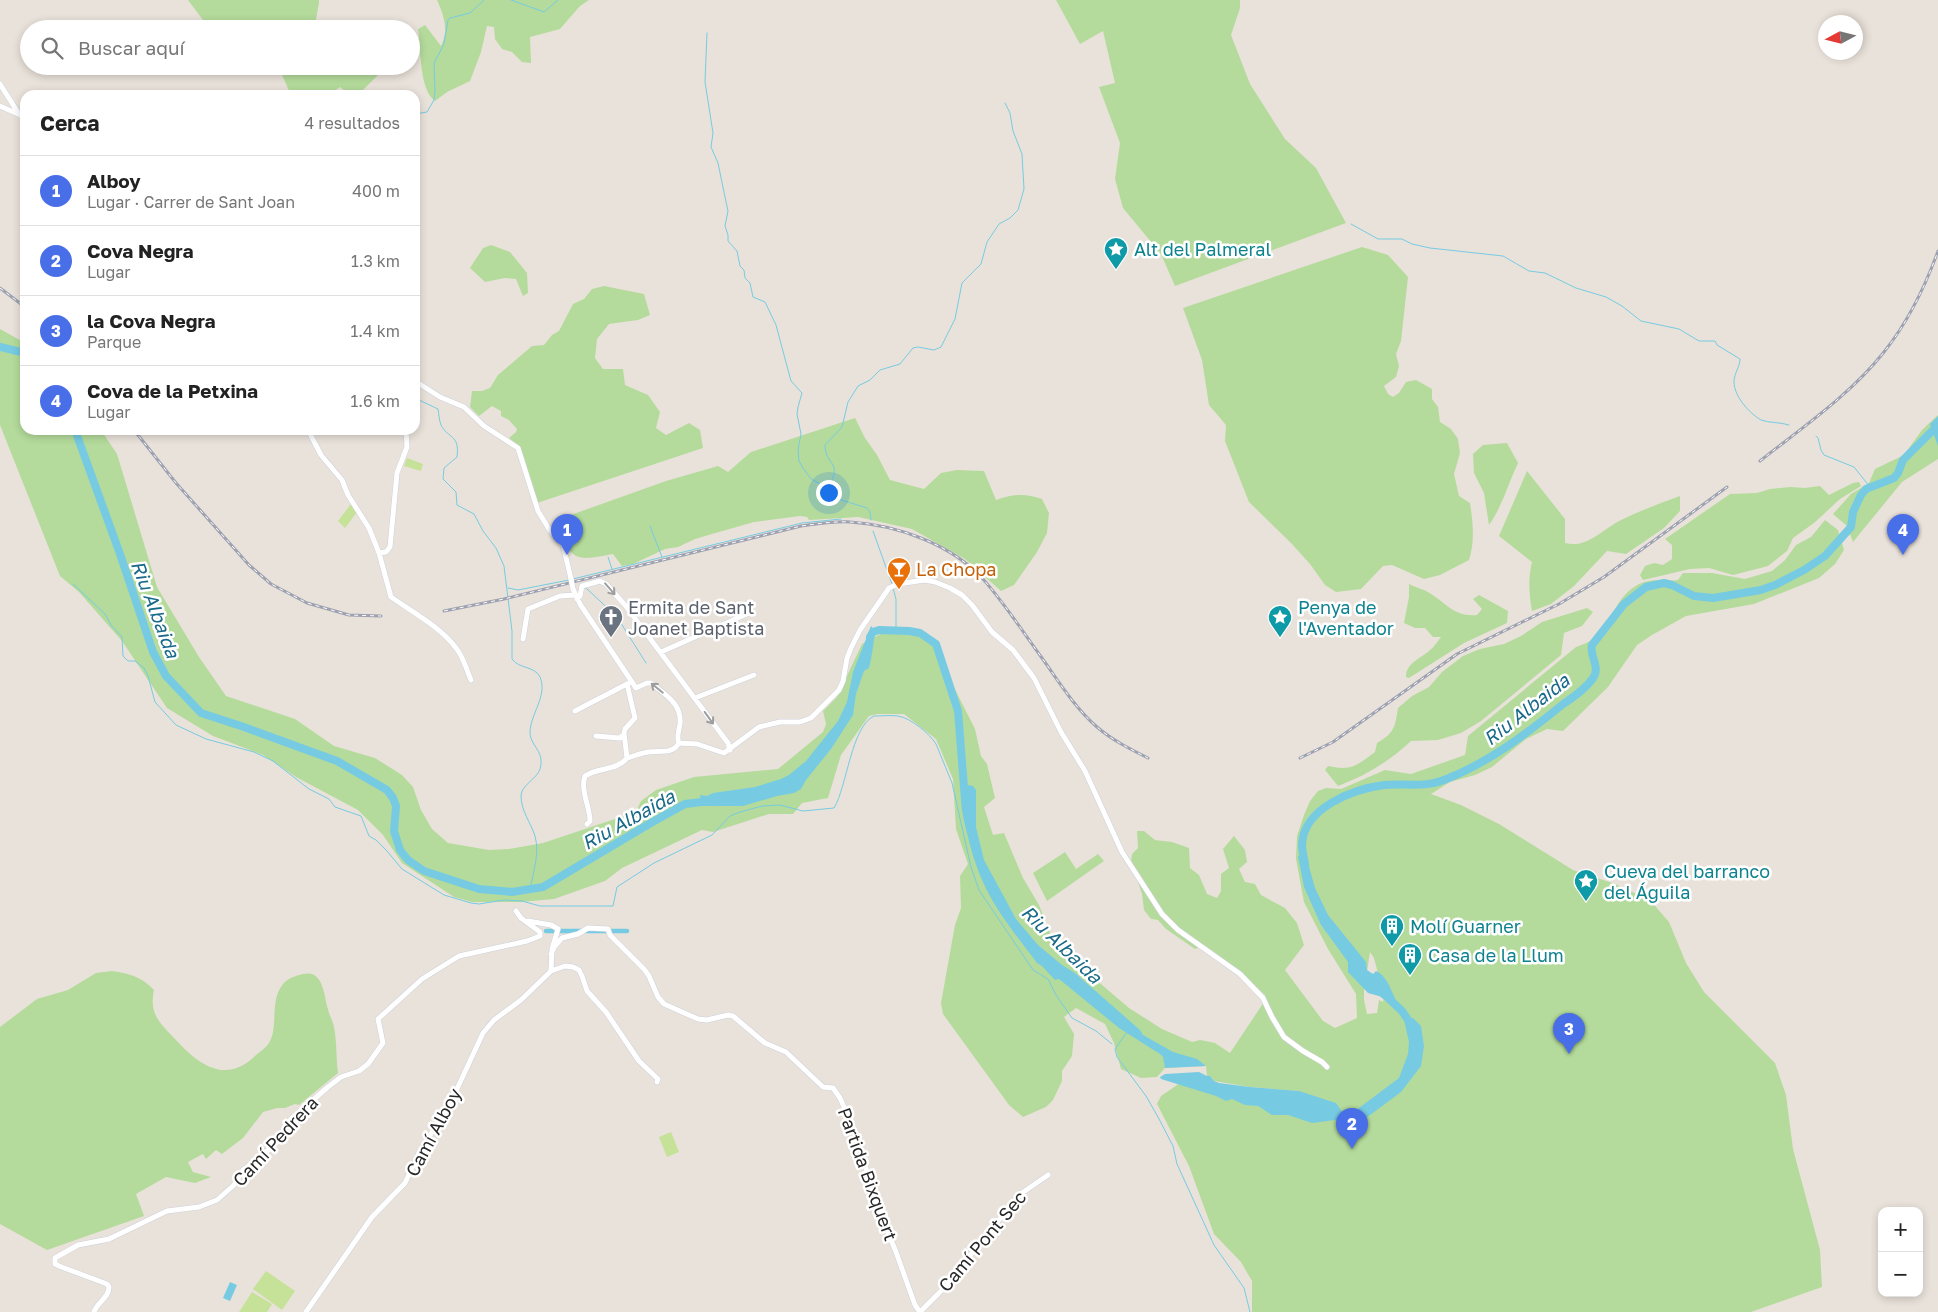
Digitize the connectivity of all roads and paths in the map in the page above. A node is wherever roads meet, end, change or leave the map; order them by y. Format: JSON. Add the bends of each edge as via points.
{"nodes":[{"id":1,"x":0,"y":84,"type":"edge"},
{"id":2,"x":0,"y":106,"type":"edge"},
{"id":3,"x":19,"y":114,"type":"joint"},
{"id":4,"x":420,"y":384,"type":"edge"},
{"id":5,"x":311,"y":435,"type":"edge"},
{"id":6,"x":406,"y":435,"type":"edge"},
{"id":7,"x":379,"y":553,"type":"junction"},
{"id":8,"x":575,"y":595,"type":"junction"},
{"id":9,"x":749,"y":613,"type":"dead end"},
{"id":10,"x":523,"y":639,"type":"dead end"},
{"id":11,"x":661,"y":652,"type":"junction"},
{"id":12,"x":754,"y":675,"type":"dead end"},
{"id":13,"x":471,"y":680,"type":"dead end"},
{"id":14,"x":629,"y":683,"type":"junction"},
{"id":15,"x":695,"y":698,"type":"junction"},
{"id":16,"x":575,"y":711,"type":"dead end"},
{"id":17,"x":624,"y":735,"type":"junction"},
{"id":18,"x":596,"y":736,"type":"dead end"},
{"id":19,"x":680,"y":744,"type":"junction"},
{"id":20,"x":730,"y":750,"type":"junction"},
{"id":21,"x":628,"y":758,"type":"junction"},
{"id":22,"x":587,"y":824,"type":"dead end"},
{"id":23,"x":516,"y":911,"type":"dead end"},
{"id":24,"x":525,"y":920,"type":"junction"},
{"id":25,"x":551,"y":954,"type":"junction"},
{"id":26,"x":551,"y":971,"type":"junction"},
{"id":27,"x":1327,"y":1067,"type":"dead end"},
{"id":28,"x":657,"y":1082,"type":"dead end"},
{"id":29,"x":1048,"y":1175,"type":"dead end"},
{"id":30,"x":94,"y":1312,"type":"edge"},
{"id":31,"x":306,"y":1312,"type":"edge"},
{"id":32,"x":920,"y":1312,"type":"edge"}],
"edges":[{"from":1,"to":3,"type":"street"},
{"from":2,"to":3,"type":"street"},
{"from":4,"to":8,"type":"street","bridge":true,"via":[[464,407],[484,426],[518,448],[538,511],[563,545]]},
{"from":5,"to":7,"type":"street","via":[[321,455],[342,480]]},
{"from":6,"to":7,"type":"street","via":[[406,447],[397,473],[390,547]]},
{"from":7,"to":13,"type":"street","via":[[391,597],[451,641],[465,662]]},
{"from":8,"to":10,"type":"street","via":[[557,596],[528,609]]},
{"from":8,"to":11,"type":"street","one_way":true,"via":[[580,596],[582,586],[603,581]]},
{"from":8,"to":14,"type":"street"},
{"from":9,"to":11,"type":"street"},
{"from":11,"to":15,"type":"street"},
{"from":12,"to":15,"type":"street"},
{"from":14,"to":16,"type":"street"},
{"from":14,"to":17,"type":"street","via":[[635,718],[624,729]]},
{"from":19,"to":14,"type":"street","one_way":true,"via":[[680,718],[675,703],[652,683],[636,688]]},
{"from":15,"to":20,"type":"street","one_way":true},
{"from":17,"to":18,"type":"street","via":[[619,738]]},
{"from":17,"to":21,"type":"street"},
{"from":19,"to":20,"type":"street","via":[[697,744],[721,753]]},
{"from":19,"to":21,"type":"street","via":[[670,751]]},
{"from":20,"to":27,"type":"street","via":[[759,727],[811,718],[834,696],[843,681],[847,658],[857,636],[889,588],[925,580],[950,588],[972,606],[1034,678],[1061,732],[1086,771],[1125,857],[1162,914],[1178,930],[1240,974],[1263,998],[1284,1037]]},
{"from":21,"to":22,"type":"street","via":[[614,767],[585,776],[583,783],[590,819]]},
{"from":23,"to":24,"type":"street"},
{"from":24,"to":25,"type":"street","via":[[551,925],[558,930]]},
{"from":24,"to":30,"type":"street","name":"Camí Pedrera","via":[[540,932],[540,936],[465,954],[422,978],[378,1019],[384,1043],[368,1064],[328,1086],[290,1119],[272,1147],[243,1170],[234,1185],[217,1200],[199,1207],[167,1211],[109,1239],[78,1245],[58,1254],[55,1264],[104,1282],[109,1287],[108,1294]]},
{"from":25,"to":26,"type":"street"},
{"from":25,"to":32,"type":"street","name":"Partida Bixquert","via":[[562,938],[588,928],[608,929],[610,935],[644,969],[664,1004],[698,1019],[733,1016],[765,1043],[786,1052],[823,1088],[833,1088],[856,1134],[871,1192]]},
{"from":26,"to":28,"type":"street","via":[[565,966],[579,970],[587,991],[606,1012],[639,1061],[658,1079]]},
{"from":26,"to":31,"type":"street","name":"Camí Alboy","via":[[483,1033],[450,1104],[420,1151],[405,1183],[372,1217]]},
{"from":29,"to":32,"type":"street","name":"Camí Pont Sec","via":[[1018,1195],[944,1288]]}]}
